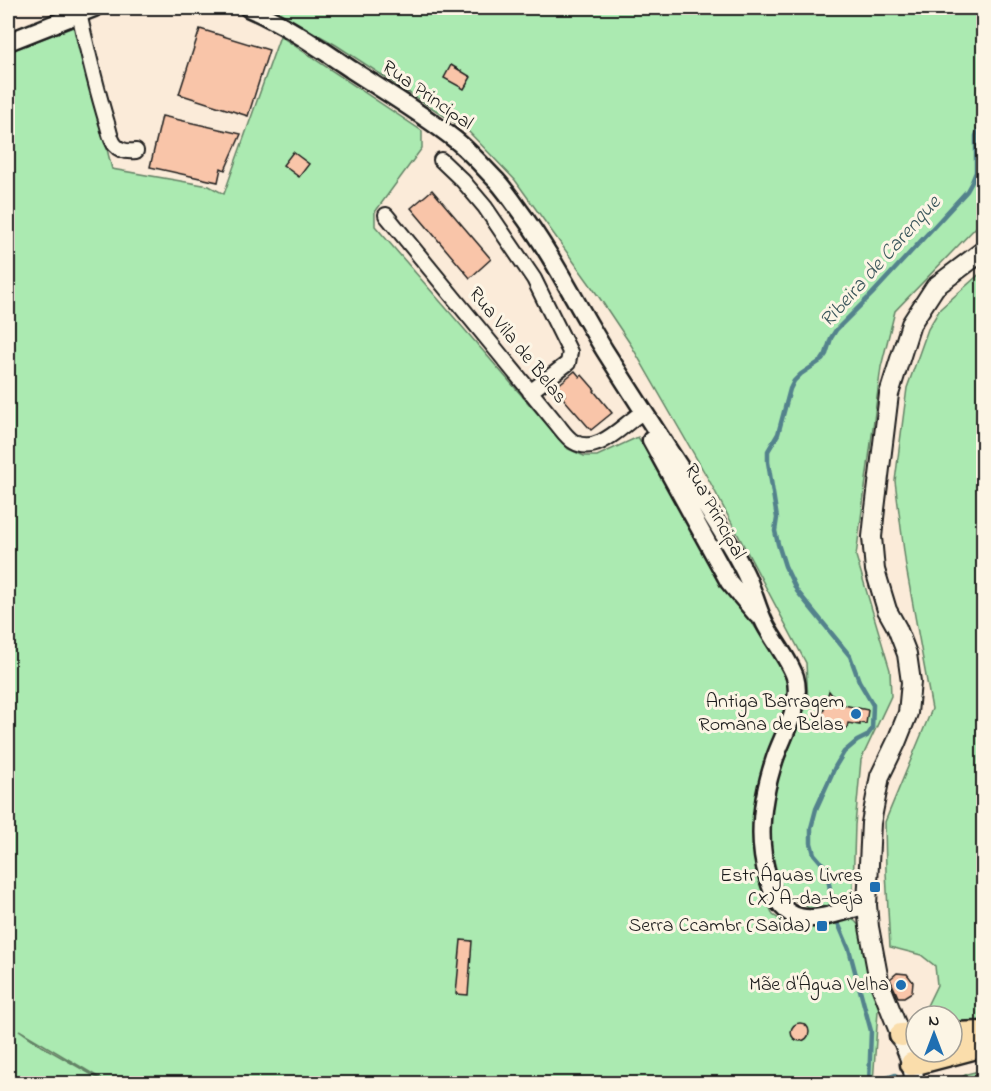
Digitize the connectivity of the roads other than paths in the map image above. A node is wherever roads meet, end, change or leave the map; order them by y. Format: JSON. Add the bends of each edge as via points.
{"nodes":[{"id":1,"x":248,"y":8,"type":"edge"},
{"id":2,"x":87,"y":10,"type":"edge"},
{"id":3,"x":8,"y":42,"type":"edge"},
{"id":4,"x":136,"y":151,"type":"dead end"},
{"id":5,"x":441,"y":160,"type":"dead end"},
{"id":6,"x":386,"y":215,"type":"dead end"},
{"id":7,"x":984,"y":250,"type":"edge"},
{"id":8,"x":604,"y":349,"type":"junction"},
{"id":9,"x":530,"y":392,"type":"junction"},
{"id":10,"x":637,"y":416,"type":"junction"},
{"id":11,"x":765,"y":623,"type":"junction"},
{"id":12,"x":867,"y":905,"type":"junction"},
{"id":13,"x":904,"y":1028,"type":"edge"},
{"id":14,"x":964,"y":1034,"type":"edge"},
{"id":15,"x":984,"y":1034,"type":"edge"},
{"id":16,"x":984,"y":1045,"type":"edge"},
{"id":17,"x":914,"y":1074,"type":"edge"}],
"edges":[{"from":1,"to":8,"type":"street","name":"Rua Principal","via":[[292,30],[456,140],[499,184],[534,230]]},
{"from":2,"to":3,"type":"street"},
{"from":2,"to":4,"type":"street","via":[[104,112],[113,141],[121,150]]},
{"from":5,"to":9,"type":"street","via":[[485,207],[534,279],[570,352],[568,363]]},
{"from":6,"to":9,"type":"street","name":"Rua Vila de Belas"},
{"from":7,"to":12,"type":"main road","via":[[935,287],[911,324],[889,394],[872,537],[875,570],[887,610],[907,654],[911,682],[908,713],[880,776],[870,823]]},
{"from":8,"to":10,"type":"street","name":"Rua Principal"},
{"from":8,"to":11,"type":"street","name":"Rua Principal","via":[[717,524],[745,573]]},
{"from":9,"to":10,"type":"street","name":"Rua Vila de Belas","via":[[572,441],[586,447],[603,441]]},
{"from":10,"to":11,"type":"street","name":"Rua Principal","via":[[729,582]]},
{"from":11,"to":12,"type":"street","name":"Rua Principal","via":[[795,676],[797,690],[762,809],[761,842],[772,892],[785,911],[807,919]]},
{"from":12,"to":13,"type":"main road","via":[[879,981]]},
{"from":14,"to":15,"type":"highway"},
{"from":16,"to":17,"type":"highway"}]}
